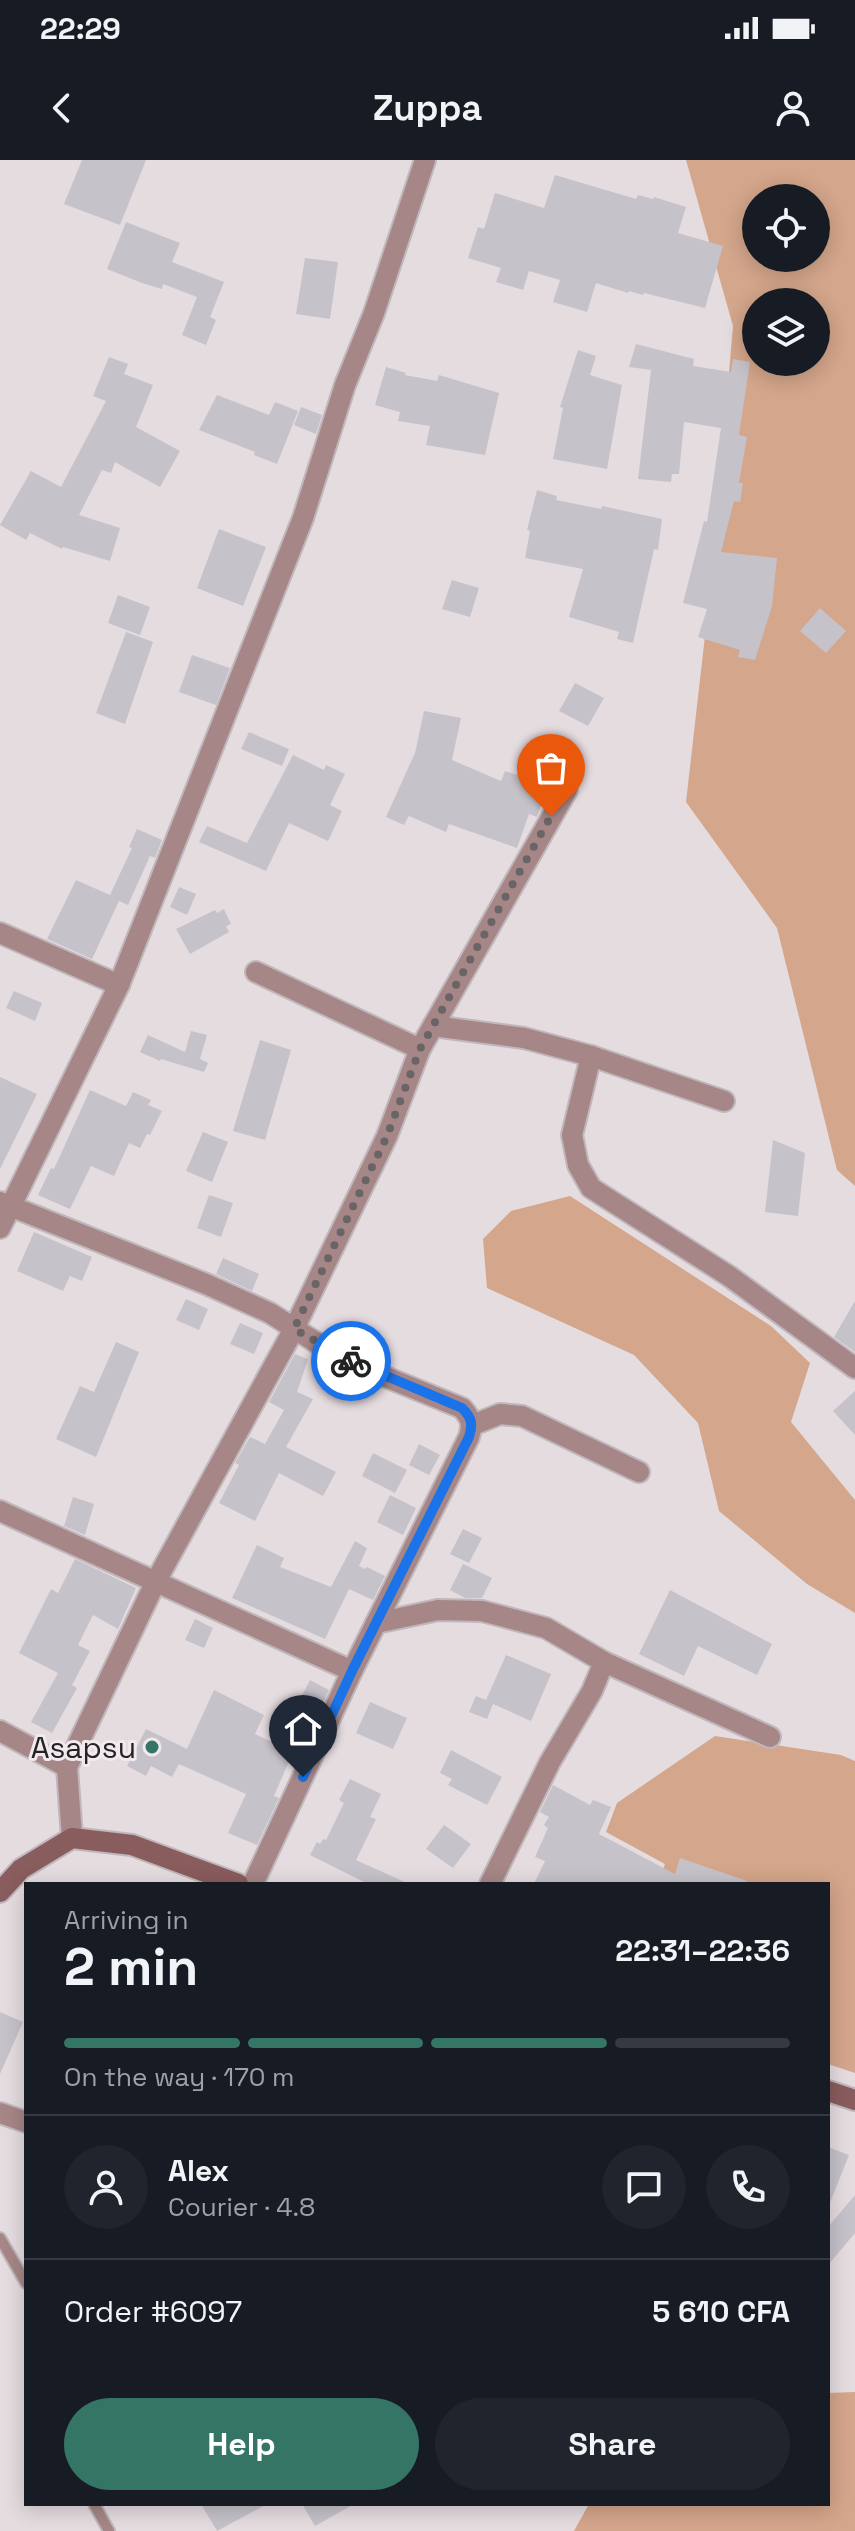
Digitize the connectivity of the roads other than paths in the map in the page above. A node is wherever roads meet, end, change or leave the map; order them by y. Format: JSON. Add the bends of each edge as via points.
{"nodes":[{"id":1,"x":425,"y":160,"type":"edge"},
{"id":2,"x":567,"y":790,"type":"dead end"},
{"id":3,"x":0,"y":933,"type":"edge"},
{"id":4,"x":256,"y":972,"type":"dead end"},
{"id":5,"x":119,"y":985,"type":"junction"},
{"id":6,"x":433,"y":1026,"type":"junction"},
{"id":7,"x":420,"y":1049,"type":"junction"},
{"id":8,"x":591,"y":1056,"type":"junction"},
{"id":9,"x":724,"y":1101,"type":"dead end"},
{"id":10,"x":5,"y":1205,"type":"edge"},
{"id":11,"x":0,"y":1228,"type":"edge"},
{"id":12,"x":294,"y":1329,"type":"junction"},
{"id":13,"x":855,"y":1368,"type":"edge"},
{"id":14,"x":473,"y":1425,"type":"junction"},
{"id":15,"x":639,"y":1472,"type":"dead end"},
{"id":16,"x":0,"y":1511,"type":"edge"},
{"id":17,"x":156,"y":1581,"type":"junction"},
{"id":18,"x":376,"y":1623,"type":"junction"},
{"id":19,"x":604,"y":1662,"type":"junction"},
{"id":20,"x":352,"y":1671,"type":"junction"},
{"id":21,"x":0,"y":1731,"type":"edge"},
{"id":22,"x":770,"y":1737,"type":"dead end"},
{"id":23,"x":67,"y":1767,"type":"junction"},
{"id":24,"x":72,"y":1838,"type":"junction"},
{"id":25,"x":233,"y":1882,"type":"edge"},
{"id":26,"x":254,"y":1882,"type":"edge"},
{"id":27,"x":491,"y":1882,"type":"edge"},
{"id":28,"x":0,"y":1892,"type":"edge"},
{"id":29,"x":830,"y":2092,"type":"edge"},
{"id":30,"x":855,"y":2100,"type":"edge"},
{"id":31,"x":0,"y":2113,"type":"edge"},
{"id":32,"x":24,"y":2121,"type":"edge"},
{"id":33,"x":0,"y":2238,"type":"edge"},
{"id":34,"x":24,"y":2280,"type":"edge"},
{"id":35,"x":95,"y":2506,"type":"edge"},
{"id":36,"x":109,"y":2531,"type":"edge"}],
"edges":[{"from":1,"to":5,"type":"street","via":[[303,518]]},
{"from":2,"to":6,"type":"street"},
{"from":3,"to":5,"type":"street"},
{"from":4,"to":7,"type":"street"},
{"from":5,"to":10,"type":"street"},
{"from":6,"to":7,"type":"street"},
{"from":6,"to":8,"type":"street","via":[[524,1038]]},
{"from":7,"to":12,"type":"street","via":[[387,1136]]},
{"from":8,"to":9,"type":"street"},
{"from":8,"to":13,"type":"street","via":[[572,1135],[578,1165],[591,1188],[729,1276]]},
{"from":10,"to":11,"type":"street"},
{"from":10,"to":12,"type":"street","via":[[206,1284]]},
{"from":12,"to":14,"type":"street","via":[[366,1369],[462,1408]]},
{"from":12,"to":17,"type":"street"},
{"from":14,"to":15,"type":"street","via":[[500,1414],[522,1416]]},
{"from":14,"to":18,"type":"street"},
{"from":16,"to":17,"type":"street"},
{"from":17,"to":20,"type":"street"},
{"from":17,"to":23,"type":"street"},
{"from":18,"to":19,"type":"street","via":[[438,1610],[482,1611],[546,1628]]},
{"from":18,"to":20,"type":"street"},
{"from":19,"to":22,"type":"street"},
{"from":19,"to":27,"type":"street"},
{"from":20,"to":26,"type":"street"},
{"from":21,"to":23,"type":"street"},
{"from":23,"to":24,"type":"street"},
{"from":24,"to":25,"type":"main road","via":[[132,1845]]},
{"from":24,"to":28,"type":"main road","via":[[21,1869]]},
{"from":29,"to":30,"type":"main road"},
{"from":31,"to":32,"type":"street"},
{"from":33,"to":34,"type":"lane"},
{"from":35,"to":36,"type":"lane"}]}
